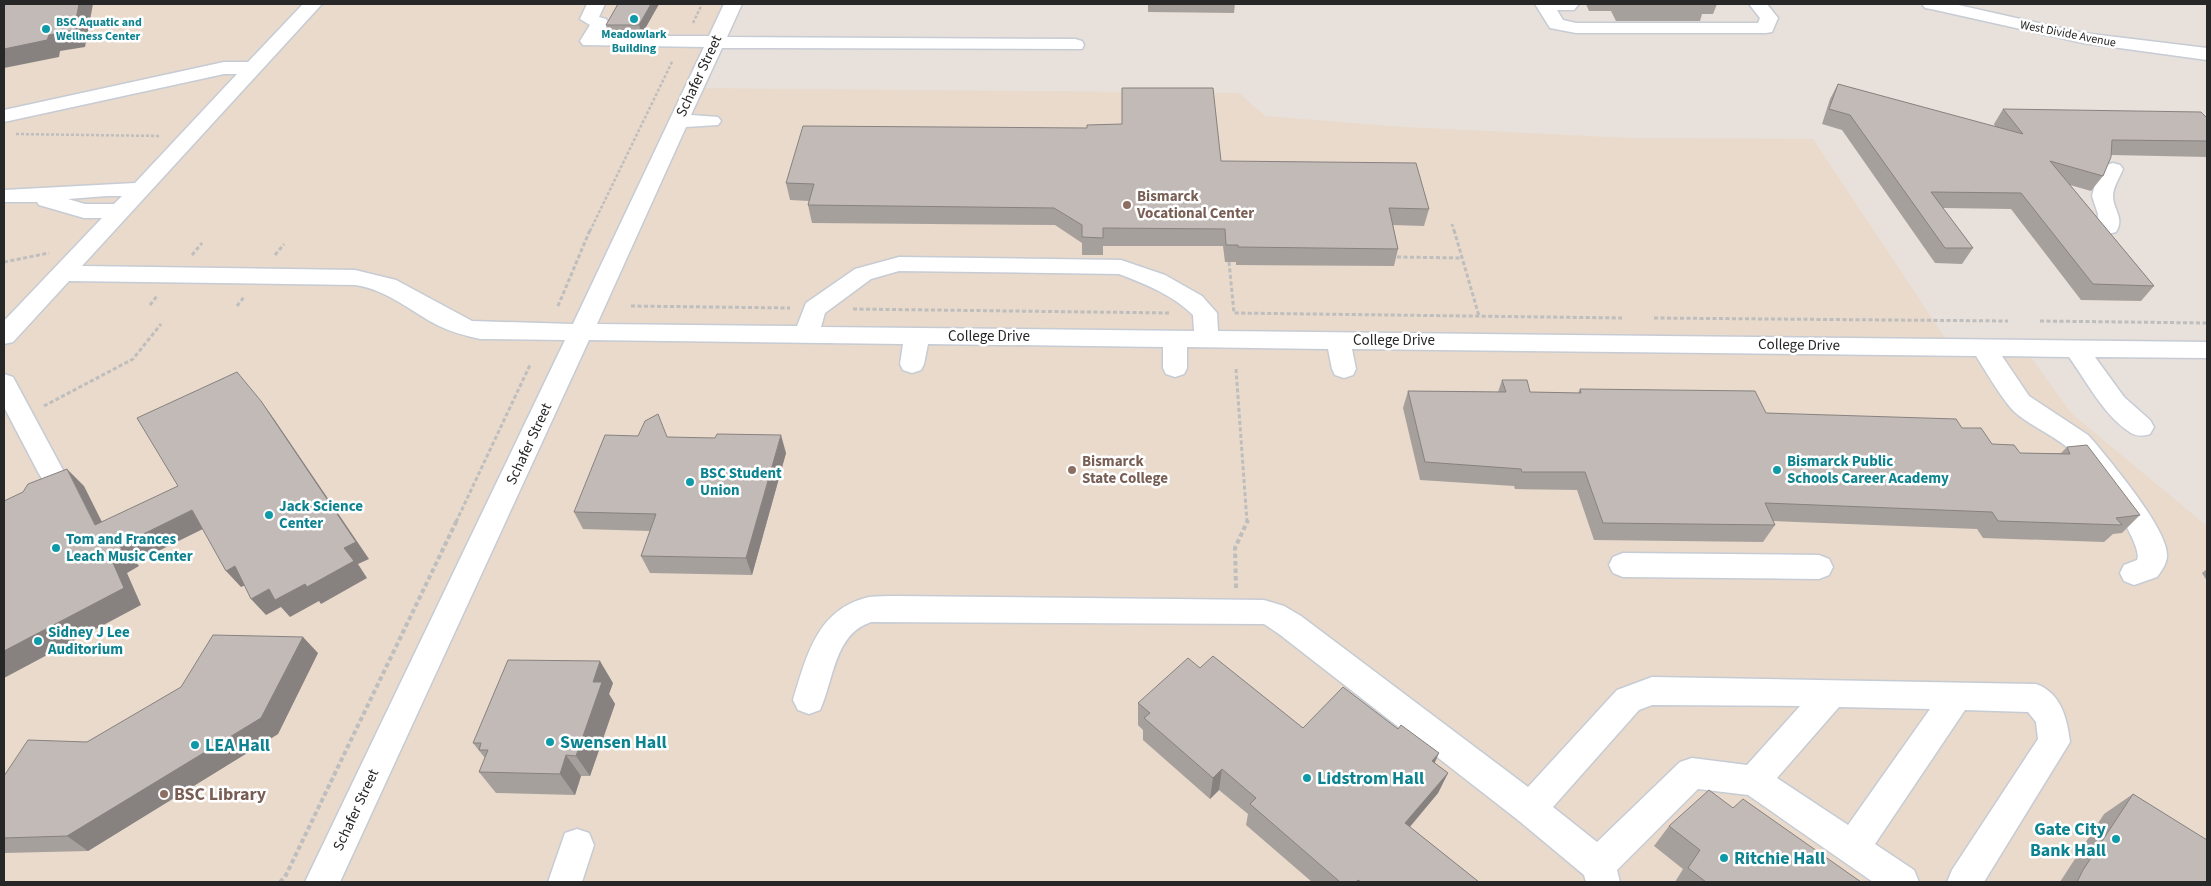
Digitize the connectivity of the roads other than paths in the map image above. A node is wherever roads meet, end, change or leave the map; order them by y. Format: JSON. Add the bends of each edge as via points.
{"nodes":[{"id":1,"x":313,"y":4,"type":"edge"},
{"id":2,"x":596,"y":4,"type":"edge"},
{"id":3,"x":732,"y":4,"type":"edge"},
{"id":4,"x":1545,"y":4,"type":"edge"},
{"id":5,"x":1570,"y":4,"type":"edge"},
{"id":6,"x":1758,"y":4,"type":"edge"},
{"id":7,"x":1931,"y":4,"type":"edge"},
{"id":8,"x":714,"y":44,"type":"junction"},
{"id":9,"x":1075,"y":45,"type":"dead end"},
{"id":10,"x":2207,"y":54,"type":"edge"},
{"id":11,"x":254,"y":68,"type":"junction"},
{"id":12,"x":4,"y":116,"type":"edge"},
{"id":13,"x":677,"y":121,"type":"junction"},
{"id":14,"x":711,"y":121,"type":"dead end"},
{"id":15,"x":2113,"y":169,"type":"edge"},
{"id":16,"x":142,"y":189,"type":"junction"},
{"id":17,"x":4,"y":196,"type":"edge"},
{"id":18,"x":39,"y":197,"type":"junction"},
{"id":19,"x":121,"y":211,"type":"junction"},
{"id":20,"x":2108,"y":227,"type":"edge"},
{"id":21,"x":62,"y":273,"type":"junction"},
{"id":22,"x":581,"y":332,"type":"junction"},
{"id":23,"x":806,"y":335,"type":"junction"},
{"id":24,"x":4,"y":336,"type":"edge"},
{"id":25,"x":917,"y":336,"type":"junction"},
{"id":26,"x":1175,"y":338,"type":"junction"},
{"id":27,"x":1207,"y":338,"type":"junction"},
{"id":28,"x":1338,"y":340,"type":"junction"},
{"id":29,"x":1983,"y":347,"type":"junction"},
{"id":30,"x":2076,"y":349,"type":"junction"},
{"id":31,"x":2207,"y":350,"type":"edge"},
{"id":32,"x":912,"y":364,"type":"dead end"},
{"id":33,"x":1176,"y":368,"type":"dead end"},
{"id":34,"x":1344,"y":369,"type":"dead end"},
{"id":35,"x":4,"y":384,"type":"edge"},
{"id":36,"x":2141,"y":427,"type":"dead end"},
{"id":37,"x":51,"y":472,"type":"dead end"},
{"id":38,"x":1623,"y":565,"type":"dead end"},
{"id":39,"x":1820,"y":567,"type":"dead end"},
{"id":40,"x":2134,"y":573,"type":"dead end"},
{"id":41,"x":1832,"y":693,"type":"junction"},
{"id":42,"x":1957,"y":696,"type":"junction"},
{"id":43,"x":809,"y":700,"type":"dead end"},
{"id":44,"x":1754,"y":781,"type":"junction"},
{"id":45,"x":1530,"y":809,"type":"junction"},
{"id":46,"x":577,"y":845,"type":"dead end"},
{"id":47,"x":1852,"y":848,"type":"junction"},
{"id":48,"x":1601,"y":874,"type":"edge"},
{"id":49,"x":322,"y":882,"type":"edge"},
{"id":50,"x":565,"y":882,"type":"edge"},
{"id":51,"x":1902,"y":882,"type":"edge"},
{"id":52,"x":1964,"y":882,"type":"edge"}],
"edges":[{"from":1,"to":11,"type":"street"},
{"from":2,"to":8,"type":"street","via":[[588,19],[600,23],[589,41]]},
{"from":3,"to":8,"type":"street","name":"Schafer Street"},
{"from":4,"to":5,"type":"street"},
{"from":4,"to":6,"type":"street","via":[[1556,24],[1576,28],[1766,28],[1769,18]]},
{"from":7,"to":10,"type":"street","name":"West Divide Avenue","via":[[2083,38]]},
{"from":8,"to":9,"type":"street"},
{"from":8,"to":13,"type":"street","name":"Schafer Street"},
{"from":11,"to":12,"type":"street","via":[[224,68]]},
{"from":11,"to":16,"type":"street"},
{"from":13,"to":14,"type":"street"},
{"from":13,"to":22,"type":"street","name":"Schafer Street"},
{"from":15,"to":20,"type":"street","via":[[2103,200],[2110,213]]},
{"from":16,"to":18,"type":"lane","via":[[101,189]]},
{"from":16,"to":19,"type":"street"},
{"from":17,"to":18,"type":"street"},
{"from":18,"to":19,"type":"street","via":[[71,208]]},
{"from":19,"to":21,"type":"street"},
{"from":21,"to":22,"type":"street","name":"College Drive","via":[[358,278],[395,289],[441,318],[470,329]]},
{"from":21,"to":24,"type":"street"},
{"from":22,"to":23,"type":"street","name":"College Drive"},
{"from":22,"to":49,"type":"street","name":"Schafer Street"},
{"from":23,"to":25,"type":"street","name":"College Drive"},
{"from":23,"to":27,"type":"street","via":[[814,309],[863,274],[899,264],[1121,267],[1157,280],[1194,302],[1205,313]]},
{"from":25,"to":26,"type":"street","name":"College Drive"},
{"from":25,"to":32,"type":"street"},
{"from":26,"to":27,"type":"street","name":"College Drive"},
{"from":26,"to":33,"type":"street"},
{"from":27,"to":28,"type":"street","name":"College Drive"},
{"from":28,"to":29,"type":"street","name":"College Drive"},
{"from":28,"to":34,"type":"street"},
{"from":29,"to":30,"type":"street","name":"College Drive"},
{"from":29,"to":40,"type":"street","via":[[2020,402],[2079,442],[2087,451],[2145,532],[2153,554],[2151,563],[2147,569]]},
{"from":30,"to":31,"type":"street","name":"College Drive"},
{"from":30,"to":36,"type":"street","via":[[2116,403]]},
{"from":35,"to":37,"type":"street"},
{"from":38,"to":39,"type":"street"},
{"from":41,"to":42,"type":"street"},
{"from":41,"to":44,"type":"street"},
{"from":41,"to":45,"type":"street","via":[[1652,691],[1628,700]]},
{"from":42,"to":47,"type":"street"},
{"from":42,"to":52,"type":"street","via":[[2036,698],[2051,718],[2054,742]]},
{"from":43,"to":45,"type":"street","via":[[830,639],[853,616],[869,610],[1264,612],[1290,625]]},
{"from":44,"to":47,"type":"street"},
{"from":44,"to":48,"type":"street","via":[[1692,773]]},
{"from":45,"to":48,"type":"street"},
{"from":46,"to":50,"type":"street"},
{"from":47,"to":51,"type":"street"}]}
